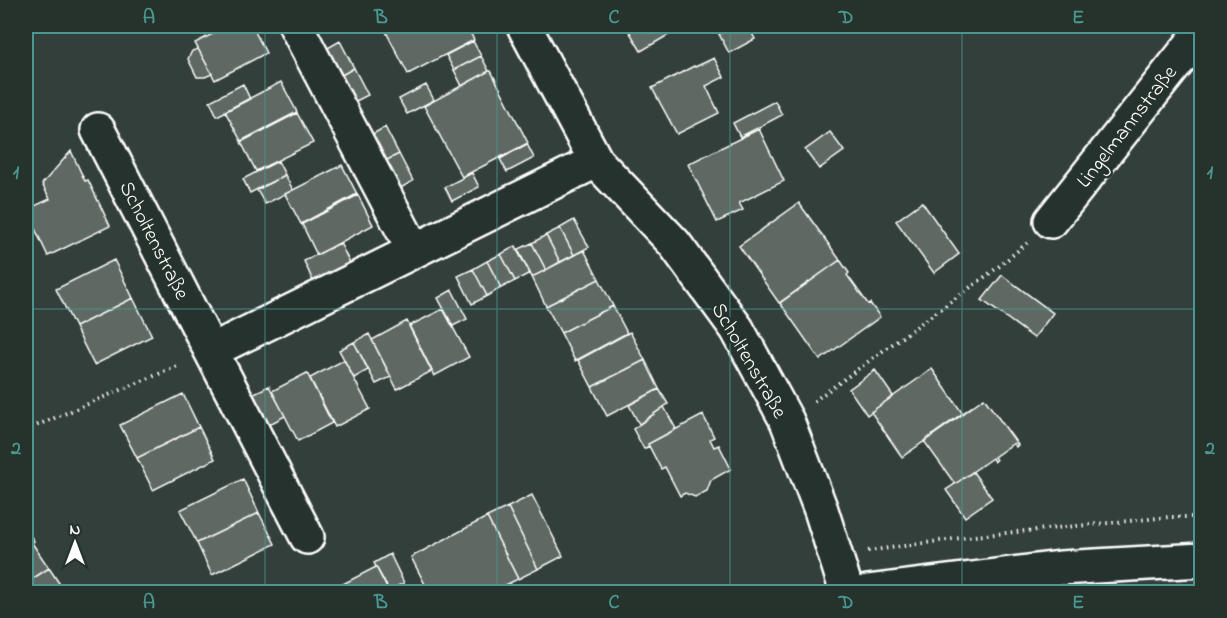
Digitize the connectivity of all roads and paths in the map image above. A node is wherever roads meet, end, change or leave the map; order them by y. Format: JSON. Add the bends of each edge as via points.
{"nodes":[{"id":1,"x":296,"y":26,"type":"edge"},
{"id":2,"x":524,"y":26,"type":"edge"},
{"id":3,"x":1202,"y":31,"type":"edge"},
{"id":4,"x":98,"y":130,"type":"dead end"},
{"id":5,"x":596,"y":161,"type":"junction"},
{"id":6,"x":1051,"y":221,"type":"joint"},
{"id":7,"x":414,"y":251,"type":"junction"},
{"id":8,"x":211,"y":351,"type":"junction"},
{"id":9,"x":787,"y":421,"type":"junction"},
{"id":10,"x":26,"y":430,"type":"edge"},
{"id":11,"x":1202,"y":517,"type":"edge"},
{"id":12,"x":307,"y":537,"type":"dead end"},
{"id":13,"x":835,"y":556,"type":"junction"},
{"id":14,"x":1202,"y":560,"type":"edge"},
{"id":15,"x":847,"y":592,"type":"edge"},
{"id":16,"x":867,"y":592,"type":"edge"}],
"edges":[{"from":1,"to":7,"type":"street"},
{"from":2,"to":5,"type":"street","name":"Scholtenstraße"},
{"from":3,"to":6,"type":"street","name":"Lingelmannstraße"},
{"from":4,"to":8,"type":"street","name":"Scholtenstraße"},
{"from":5,"to":7,"type":"street"},
{"from":5,"to":9,"type":"street","name":"Scholtenstraße","via":[[688,262],[737,329]]},
{"from":6,"to":9,"type":"path","via":[[997,268]]},
{"from":7,"to":8,"type":"street"},
{"from":8,"to":10,"type":"path"},
{"from":8,"to":12,"type":"street","name":"Scholtenstraße"},
{"from":9,"to":13,"type":"street","name":"Scholtenstraße"},
{"from":11,"to":13,"type":"path","via":[[975,536]]},
{"from":13,"to":15,"type":"street","name":"Scholtenstraße"},
{"from":14,"to":16,"type":"street","via":[[1060,568]]}]}
